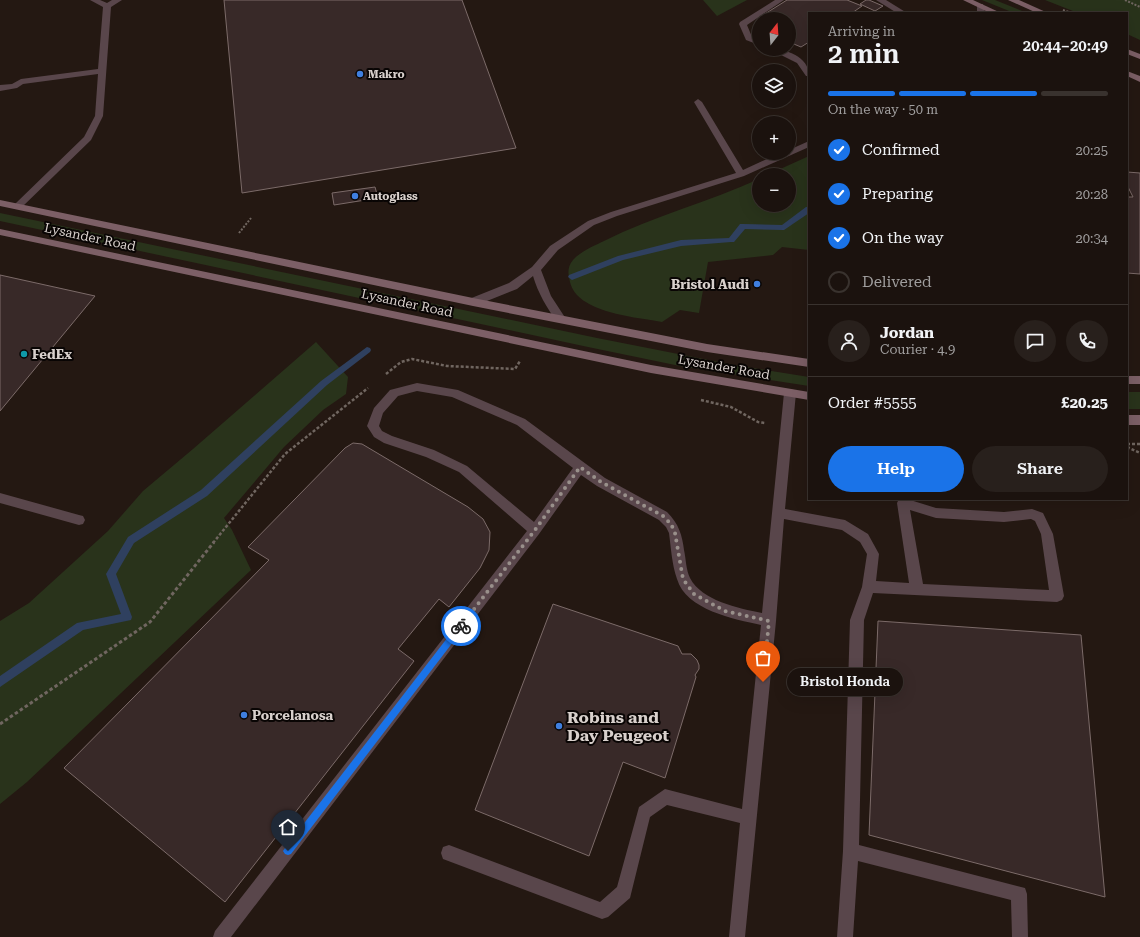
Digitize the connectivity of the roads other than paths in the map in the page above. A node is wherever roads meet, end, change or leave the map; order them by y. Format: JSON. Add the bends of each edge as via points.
{"nodes":[{"id":1,"x":94,"y":0,"type":"edge"},
{"id":2,"x":118,"y":0,"type":"edge"},
{"id":3,"x":780,"y":0,"type":"edge"},
{"id":4,"x":880,"y":0,"type":"edge"},
{"id":5,"x":967,"y":0,"type":"edge"},
{"id":6,"x":1012,"y":0,"type":"edge"},
{"id":7,"x":107,"y":6,"type":"junction"},
{"id":8,"x":981,"y":9,"type":"edge"},
{"id":9,"x":901,"y":12,"type":"edge"},
{"id":10,"x":993,"y":12,"type":"edge"},
{"id":11,"x":1042,"y":12,"type":"edge"},
{"id":12,"x":748,"y":34,"type":"junction"},
{"id":13,"x":752,"y":35,"type":"edge"},
{"id":14,"x":752,"y":40,"type":"edge"},
{"id":15,"x":1128,"y":51,"type":"edge"},
{"id":16,"x":796,"y":52,"type":"edge"},
{"id":17,"x":789,"y":56,"type":"edge"},
{"id":18,"x":1140,"y":57,"type":"edge"},
{"id":19,"x":800,"y":61,"type":"junction"},
{"id":20,"x":103,"y":71,"type":"junction"},
{"id":21,"x":808,"y":73,"type":"edge"},
{"id":22,"x":1128,"y":73,"type":"edge"},
{"id":23,"x":1140,"y":79,"type":"edge"},
{"id":24,"x":0,"y":81,"type":"edge"},
{"id":25,"x":21,"y":82,"type":"junction"},
{"id":26,"x":0,"y":88,"type":"edge"},
{"id":27,"x":698,"y":102,"type":"dead end"},
{"id":28,"x":808,"y":144,"type":"edge"},
{"id":29,"x":796,"y":150,"type":"edge"},
{"id":30,"x":773,"y":160,"type":"edge"},
{"id":31,"x":741,"y":174,"type":"junction"},
{"id":32,"x":0,"y":203,"type":"edge"},
{"id":33,"x":18,"y":206,"type":"junction"},
{"id":34,"x":0,"y":232,"type":"edge"},
{"id":35,"x":536,"y":269,"type":"junction"},
{"id":36,"x":473,"y":302,"type":"junction"},
{"id":37,"x":561,"y":319,"type":"junction"},
{"id":38,"x":808,"y":363,"type":"edge"},
{"id":39,"x":1128,"y":380,"type":"edge"},
{"id":40,"x":1140,"y":380,"type":"edge"},
{"id":41,"x":790,"y":393,"type":"junction"},
{"id":42,"x":808,"y":396,"type":"edge"},
{"id":43,"x":1128,"y":420,"type":"edge"},
{"id":44,"x":1140,"y":420,"type":"edge"},
{"id":45,"x":580,"y":467,"type":"junction"},
{"id":46,"x":0,"y":498,"type":"edge"},
{"id":47,"x":900,"y":501,"type":"edge"},
{"id":48,"x":778,"y":513,"type":"junction"},
{"id":49,"x":79,"y":520,"type":"dead end"},
{"id":50,"x":535,"y":530,"type":"junction"},
{"id":51,"x":869,"y":588,"type":"junction"},
{"id":52,"x":917,"y":590,"type":"junction"},
{"id":53,"x":769,"y":621,"type":"junction"},
{"id":54,"x":749,"y":818,"type":"junction"},
{"id":55,"x":851,"y":851,"type":"junction"},
{"id":56,"x":450,"y":853,"type":"dead end"},
{"id":57,"x":221,"y":937,"type":"edge"},
{"id":58,"x":737,"y":937,"type":"edge"},
{"id":59,"x":845,"y":937,"type":"edge"},
{"id":60,"x":1020,"y":937,"type":"edge"}],
"edges":[{"from":1,"to":7,"type":"lane"},
{"from":2,"to":7,"type":"lane"},
{"from":3,"to":12,"type":"lane","via":[[743,24]]},
{"from":4,"to":9,"type":"lane"},
{"from":5,"to":8,"type":"street"},
{"from":6,"to":11,"type":"street"},
{"from":7,"to":20,"type":"lane"},
{"from":8,"to":10,"type":"street"},
{"from":12,"to":13,"type":"lane"},
{"from":12,"to":14,"type":"lane"},
{"from":15,"to":18,"type":"street"},
{"from":16,"to":19,"type":"lane"},
{"from":17,"to":19,"type":"lane"},
{"from":19,"to":21,"type":"lane"},
{"from":20,"to":25,"type":"lane"},
{"from":20,"to":33,"type":"lane","via":[[99,116],[88,138]]},
{"from":22,"to":23,"type":"street"},
{"from":24,"to":25,"type":"lane","via":[[15,79]]},
{"from":25,"to":26,"type":"lane"},
{"from":27,"to":31,"type":"lane"},
{"from":28,"to":29,"type":"lane"},
{"from":30,"to":31,"type":"lane"},
{"from":31,"to":35,"type":"lane","via":[[591,223],[554,248]]},
{"from":32,"to":33,"type":"street","name":"Lysander Road"},
{"from":33,"to":36,"type":"street","name":"Lysander Road"},
{"from":34,"to":41,"type":"street","name":"Lysander Road","via":[[651,369]]},
{"from":35,"to":36,"type":"lane","via":[[513,286]]},
{"from":35,"to":37,"type":"lane","via":[[547,301]]},
{"from":36,"to":37,"type":"street","name":"Lysander Road"},
{"from":37,"to":38,"type":"street","name":"Lysander Road","via":[[707,348]]},
{"from":39,"to":40,"type":"street"},
{"from":41,"to":42,"type":"street","name":"Lysander Road"},
{"from":41,"to":48,"type":"lane"},
{"from":43,"to":44,"type":"street"},
{"from":45,"to":50,"type":"lane"},
{"from":45,"to":50,"type":"lane","via":[[521,422],[454,393],[417,386],[394,393],[378,411],[374,426],[378,434],[388,440],[430,453],[463,469]]},
{"from":45,"to":53,"type":"lane","via":[[601,482],[663,516],[671,524],[683,579],[694,594],[725,611]]},
{"from":46,"to":49,"type":"lane"},
{"from":47,"to":52,"type":"lane"},
{"from":47,"to":52,"type":"lane","via":[[936,513],[1004,517],[1032,514],[1039,517],[1047,534],[1057,596]]},
{"from":48,"to":51,"type":"lane","via":[[845,525],[864,538],[873,554]]},
{"from":48,"to":53,"type":"lane"},
{"from":50,"to":57,"type":"lane"},
{"from":51,"to":52,"type":"lane"},
{"from":51,"to":55,"type":"lane","via":[[857,620]]},
{"from":53,"to":54,"type":"lane"},
{"from":54,"to":56,"type":"lane","via":[[665,797],[644,812],[624,892],[602,911]]},
{"from":54,"to":58,"type":"lane"},
{"from":55,"to":59,"type":"lane"},
{"from":55,"to":60,"type":"lane","via":[[1019,894]]}]}
